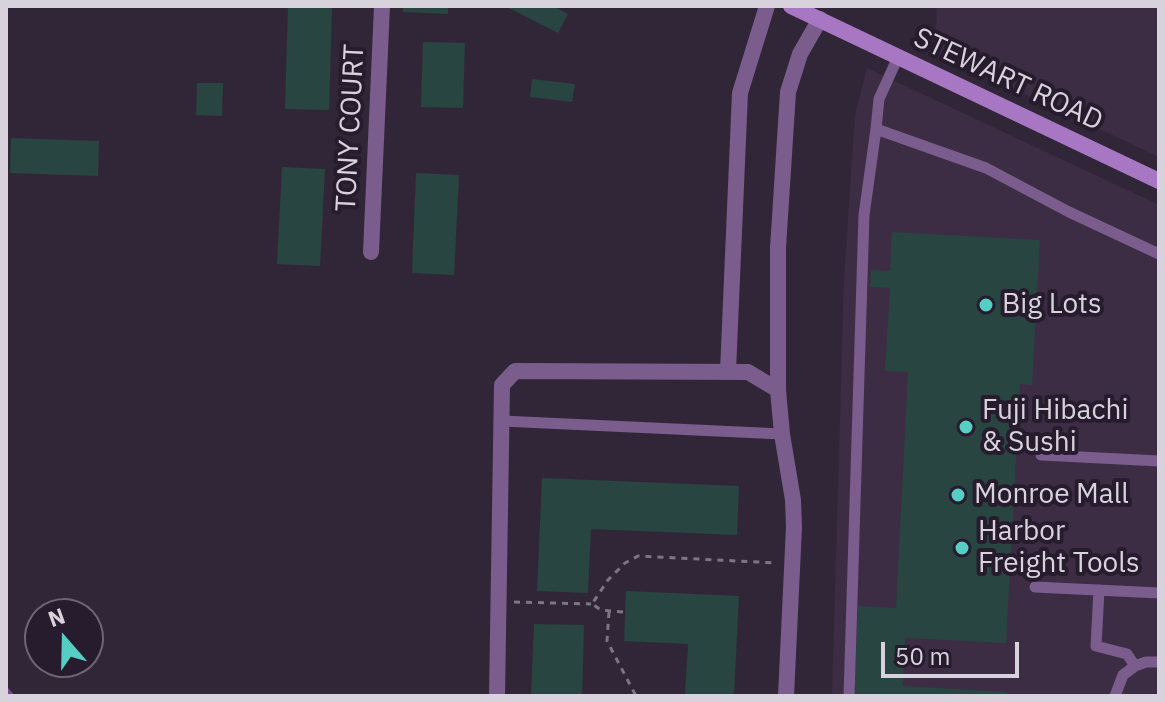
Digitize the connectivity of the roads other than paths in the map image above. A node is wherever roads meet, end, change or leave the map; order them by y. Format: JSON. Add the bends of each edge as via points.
{"nodes":[{"id":1,"x":382,"y":6,"type":"edge"},
{"id":2,"x":767,"y":6,"type":"edge"},
{"id":3,"x":791,"y":6,"type":"edge"},
{"id":4,"x":811,"y":13,"type":"edge"},
{"id":5,"x":898,"y":57,"type":"junction"},
{"id":6,"x":876,"y":129,"type":"junction"},
{"id":7,"x":1159,"y":181,"type":"edge"},
{"id":8,"x":371,"y":252,"type":"dead end"},
{"id":9,"x":1159,"y":254,"type":"edge"},
{"id":10,"x":728,"y":371,"type":"junction"},
{"id":11,"x":778,"y":390,"type":"junction"},
{"id":12,"x":502,"y":421,"type":"junction"},
{"id":13,"x":782,"y":434,"type":"junction"},
{"id":14,"x":1041,"y":455,"type":"dead end"},
{"id":15,"x":1159,"y":461,"type":"edge"},
{"id":16,"x":1035,"y":587,"type":"dead end"},
{"id":17,"x":1099,"y":590,"type":"junction"},
{"id":18,"x":1159,"y":593,"type":"edge"},
{"id":19,"x":1159,"y":662,"type":"edge"},
{"id":20,"x":1135,"y":666,"type":"junction"},
{"id":21,"x":497,"y":696,"type":"edge"},
{"id":22,"x":786,"y":696,"type":"edge"},
{"id":23,"x":849,"y":696,"type":"edge"},
{"id":24,"x":1115,"y":696,"type":"edge"}],
"edges":[{"from":1,"to":8,"type":"street","name":"TONY COURT"},
{"from":2,"to":10,"type":"street","via":[[740,93]]},
{"from":3,"to":4,"type":"street","name":"STEWART ROAD"},
{"from":4,"to":5,"type":"street","name":"STEWART ROAD"},
{"from":4,"to":11,"type":"street","via":[[788,92],[778,248]]},
{"from":5,"to":6,"type":"lane","via":[[879,99]]},
{"from":5,"to":7,"type":"street","name":"STEWART ROAD"},
{"from":6,"to":9,"type":"lane","via":[[986,168]]},
{"from":6,"to":23,"type":"lane","via":[[864,215]]},
{"from":10,"to":11,"type":"street","via":[[748,372]]},
{"from":10,"to":12,"type":"street","via":[[515,371],[502,385]]},
{"from":11,"to":13,"type":"street"},
{"from":12,"to":13,"type":"lane"},
{"from":12,"to":21,"type":"street"},
{"from":13,"to":22,"type":"street","via":[[793,500]]},
{"from":14,"to":15,"type":"lane"},
{"from":16,"to":17,"type":"lane"},
{"from":17,"to":18,"type":"lane"},
{"from":17,"to":20,"type":"lane","via":[[1096,646],[1127,654]]},
{"from":19,"to":20,"type":"lane"},
{"from":20,"to":24,"type":"lane","via":[[1123,675]]}]}
